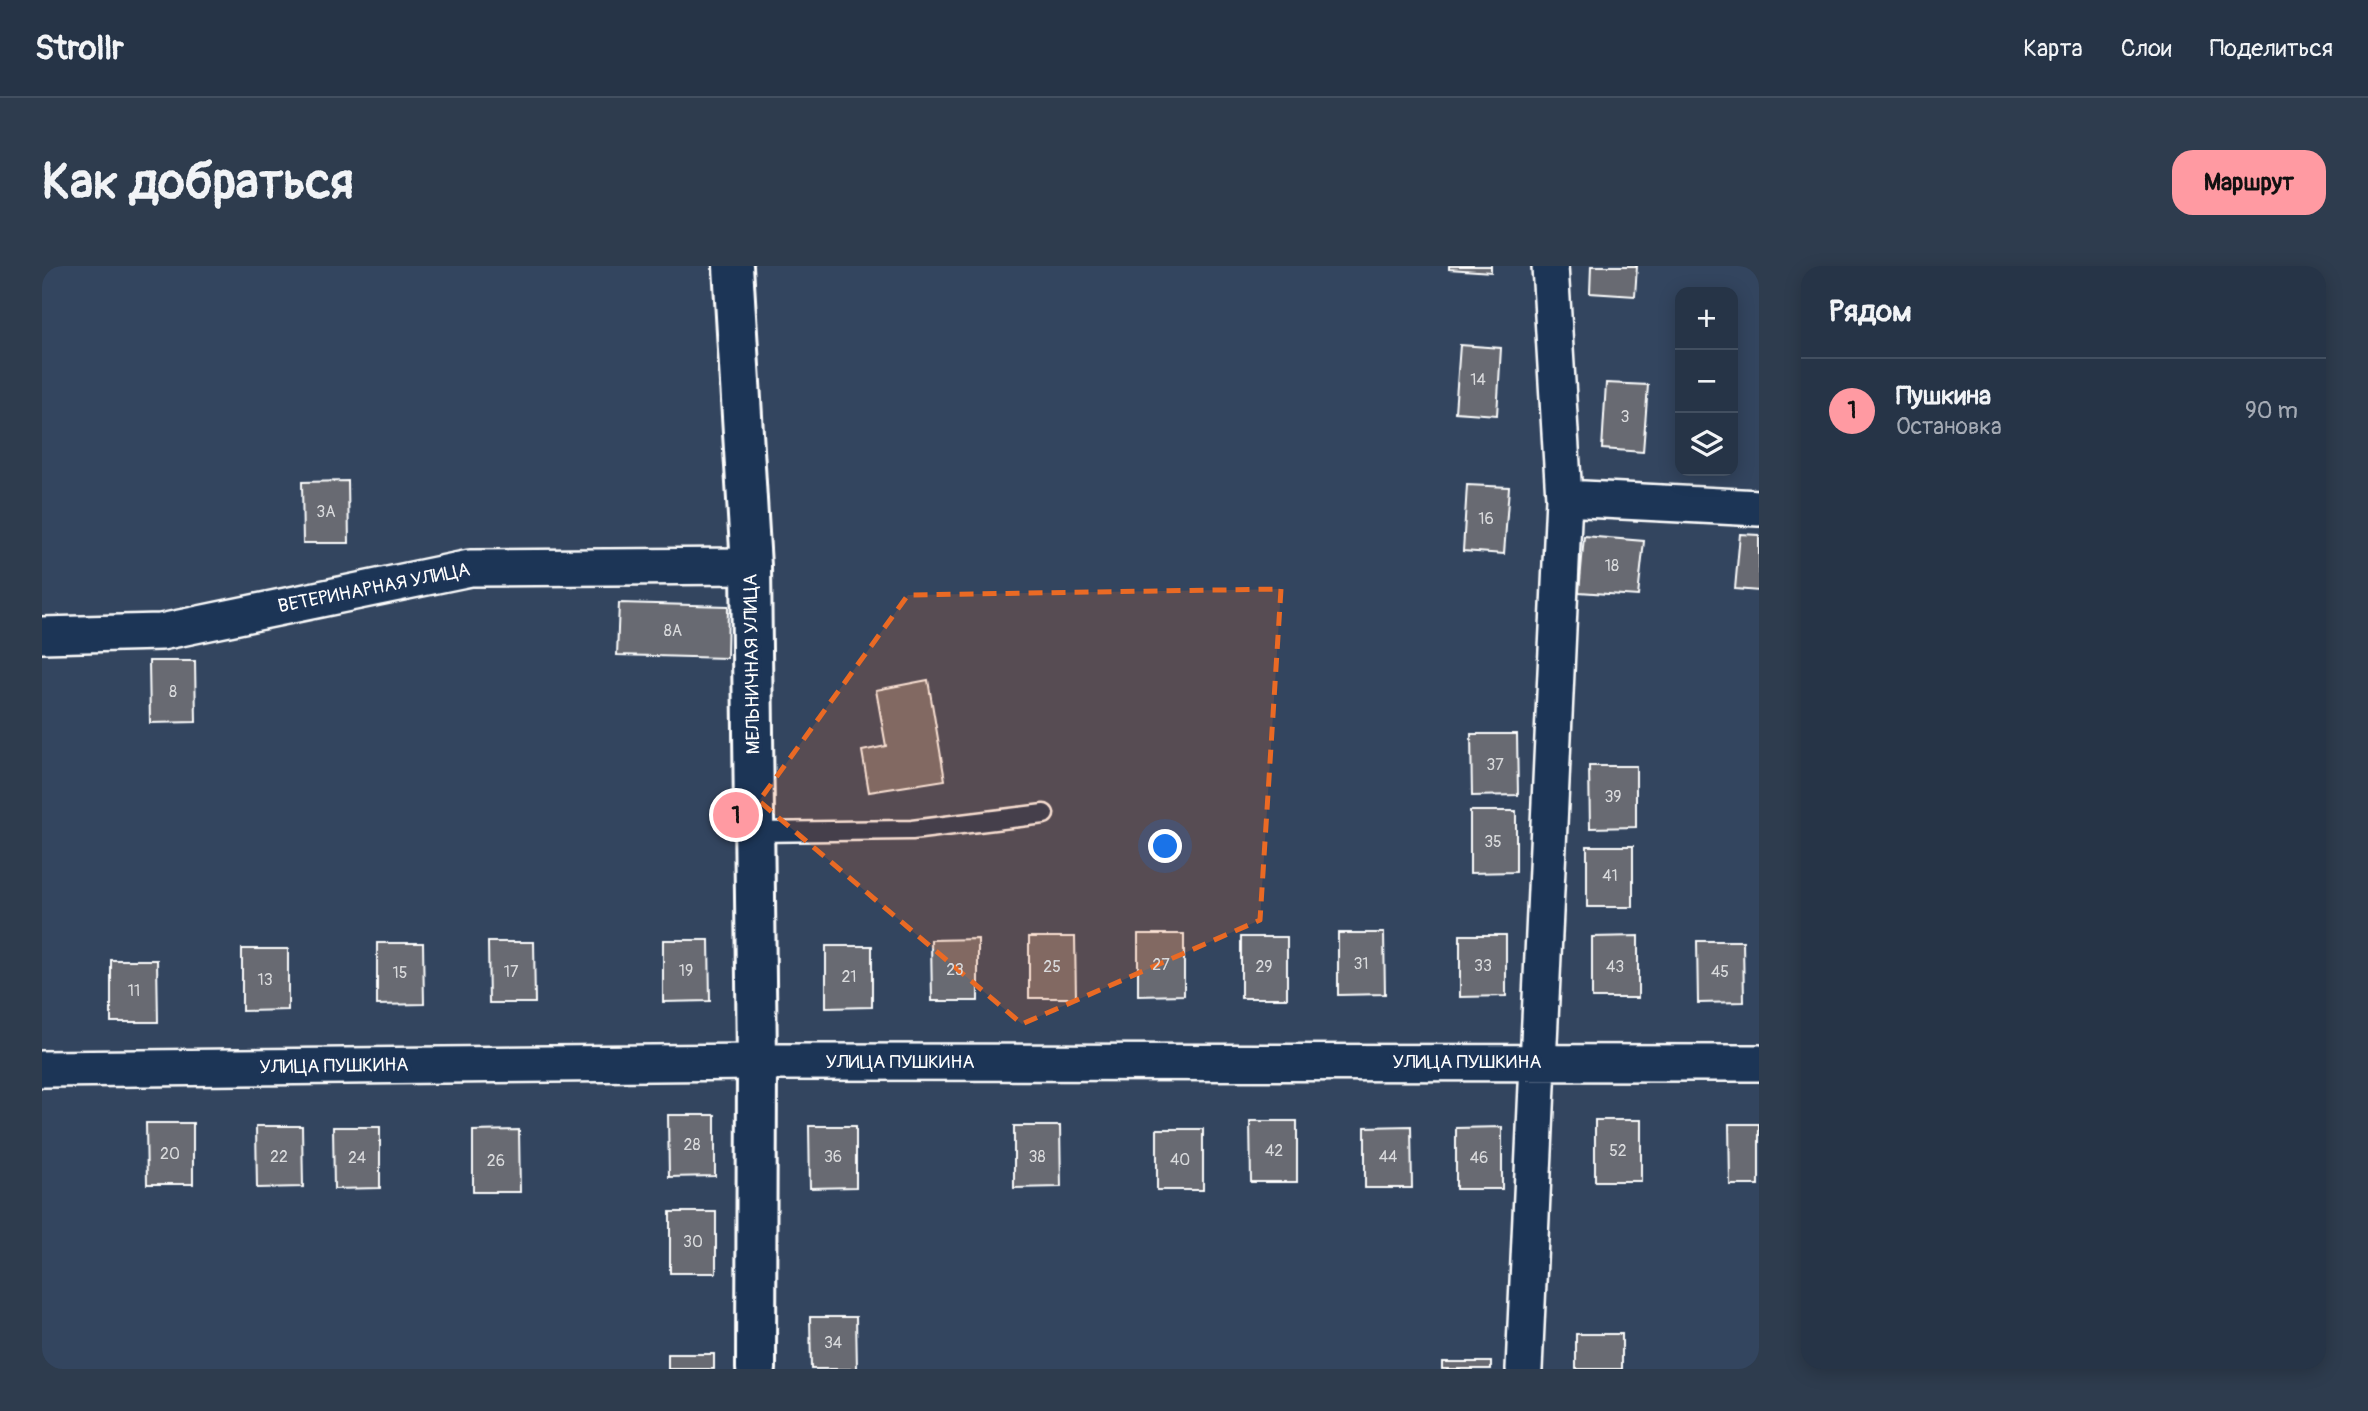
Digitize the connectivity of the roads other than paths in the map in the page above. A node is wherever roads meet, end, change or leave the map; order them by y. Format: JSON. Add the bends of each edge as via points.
{"nodes":[{"id":1,"x":733,"y":266,"type":"edge"},
{"id":2,"x":1550,"y":266,"type":"edge"},
{"id":3,"x":1564,"y":498,"type":"junction"},
{"id":4,"x":1759,"y":508,"type":"edge"},
{"id":5,"x":751,"y":566,"type":"junction"},
{"id":6,"x":42,"y":635,"type":"edge"},
{"id":7,"x":1044,"y":814,"type":"dead end"},
{"id":8,"x":754,"y":832,"type":"junction"},
{"id":9,"x":757,"y":1062,"type":"junction"},
{"id":10,"x":1538,"y":1062,"type":"junction"},
{"id":11,"x":1759,"y":1063,"type":"edge"},
{"id":12,"x":42,"y":1069,"type":"edge"},
{"id":13,"x":757,"y":1369,"type":"edge"},
{"id":14,"x":1524,"y":1369,"type":"edge"}],
"edges":[{"from":1,"to":5,"type":"street","name":"МЕЛЬНИЧНАЯ УЛИЦА"},
{"from":2,"to":3,"type":"street"},
{"from":3,"to":4,"type":"street"},
{"from":3,"to":10,"type":"street"},
{"from":5,"to":6,"type":"street","name":"ВЕТЕРИНАРНАЯ УЛИЦА","via":[[470,568],[161,632]]},
{"from":5,"to":8,"type":"street","name":"МЕЛЬНИЧНАЯ УЛИЦА"},
{"from":7,"to":8,"type":"lane","via":[[912,830]]},
{"from":8,"to":9,"type":"street","name":"МЕЛЬНИЧНАЯ УЛИЦА"},
{"from":9,"to":10,"type":"street","name":"УЛИЦА ПУШКИНА"},
{"from":9,"to":12,"type":"street","name":"УЛИЦА ПУШКИНА"},
{"from":9,"to":13,"type":"street","name":"МЕЛЬНИЧНАЯ УЛИЦА"},
{"from":10,"to":11,"type":"street","name":"УЛИЦА ПУШКИНА"},
{"from":10,"to":14,"type":"street"}]}
